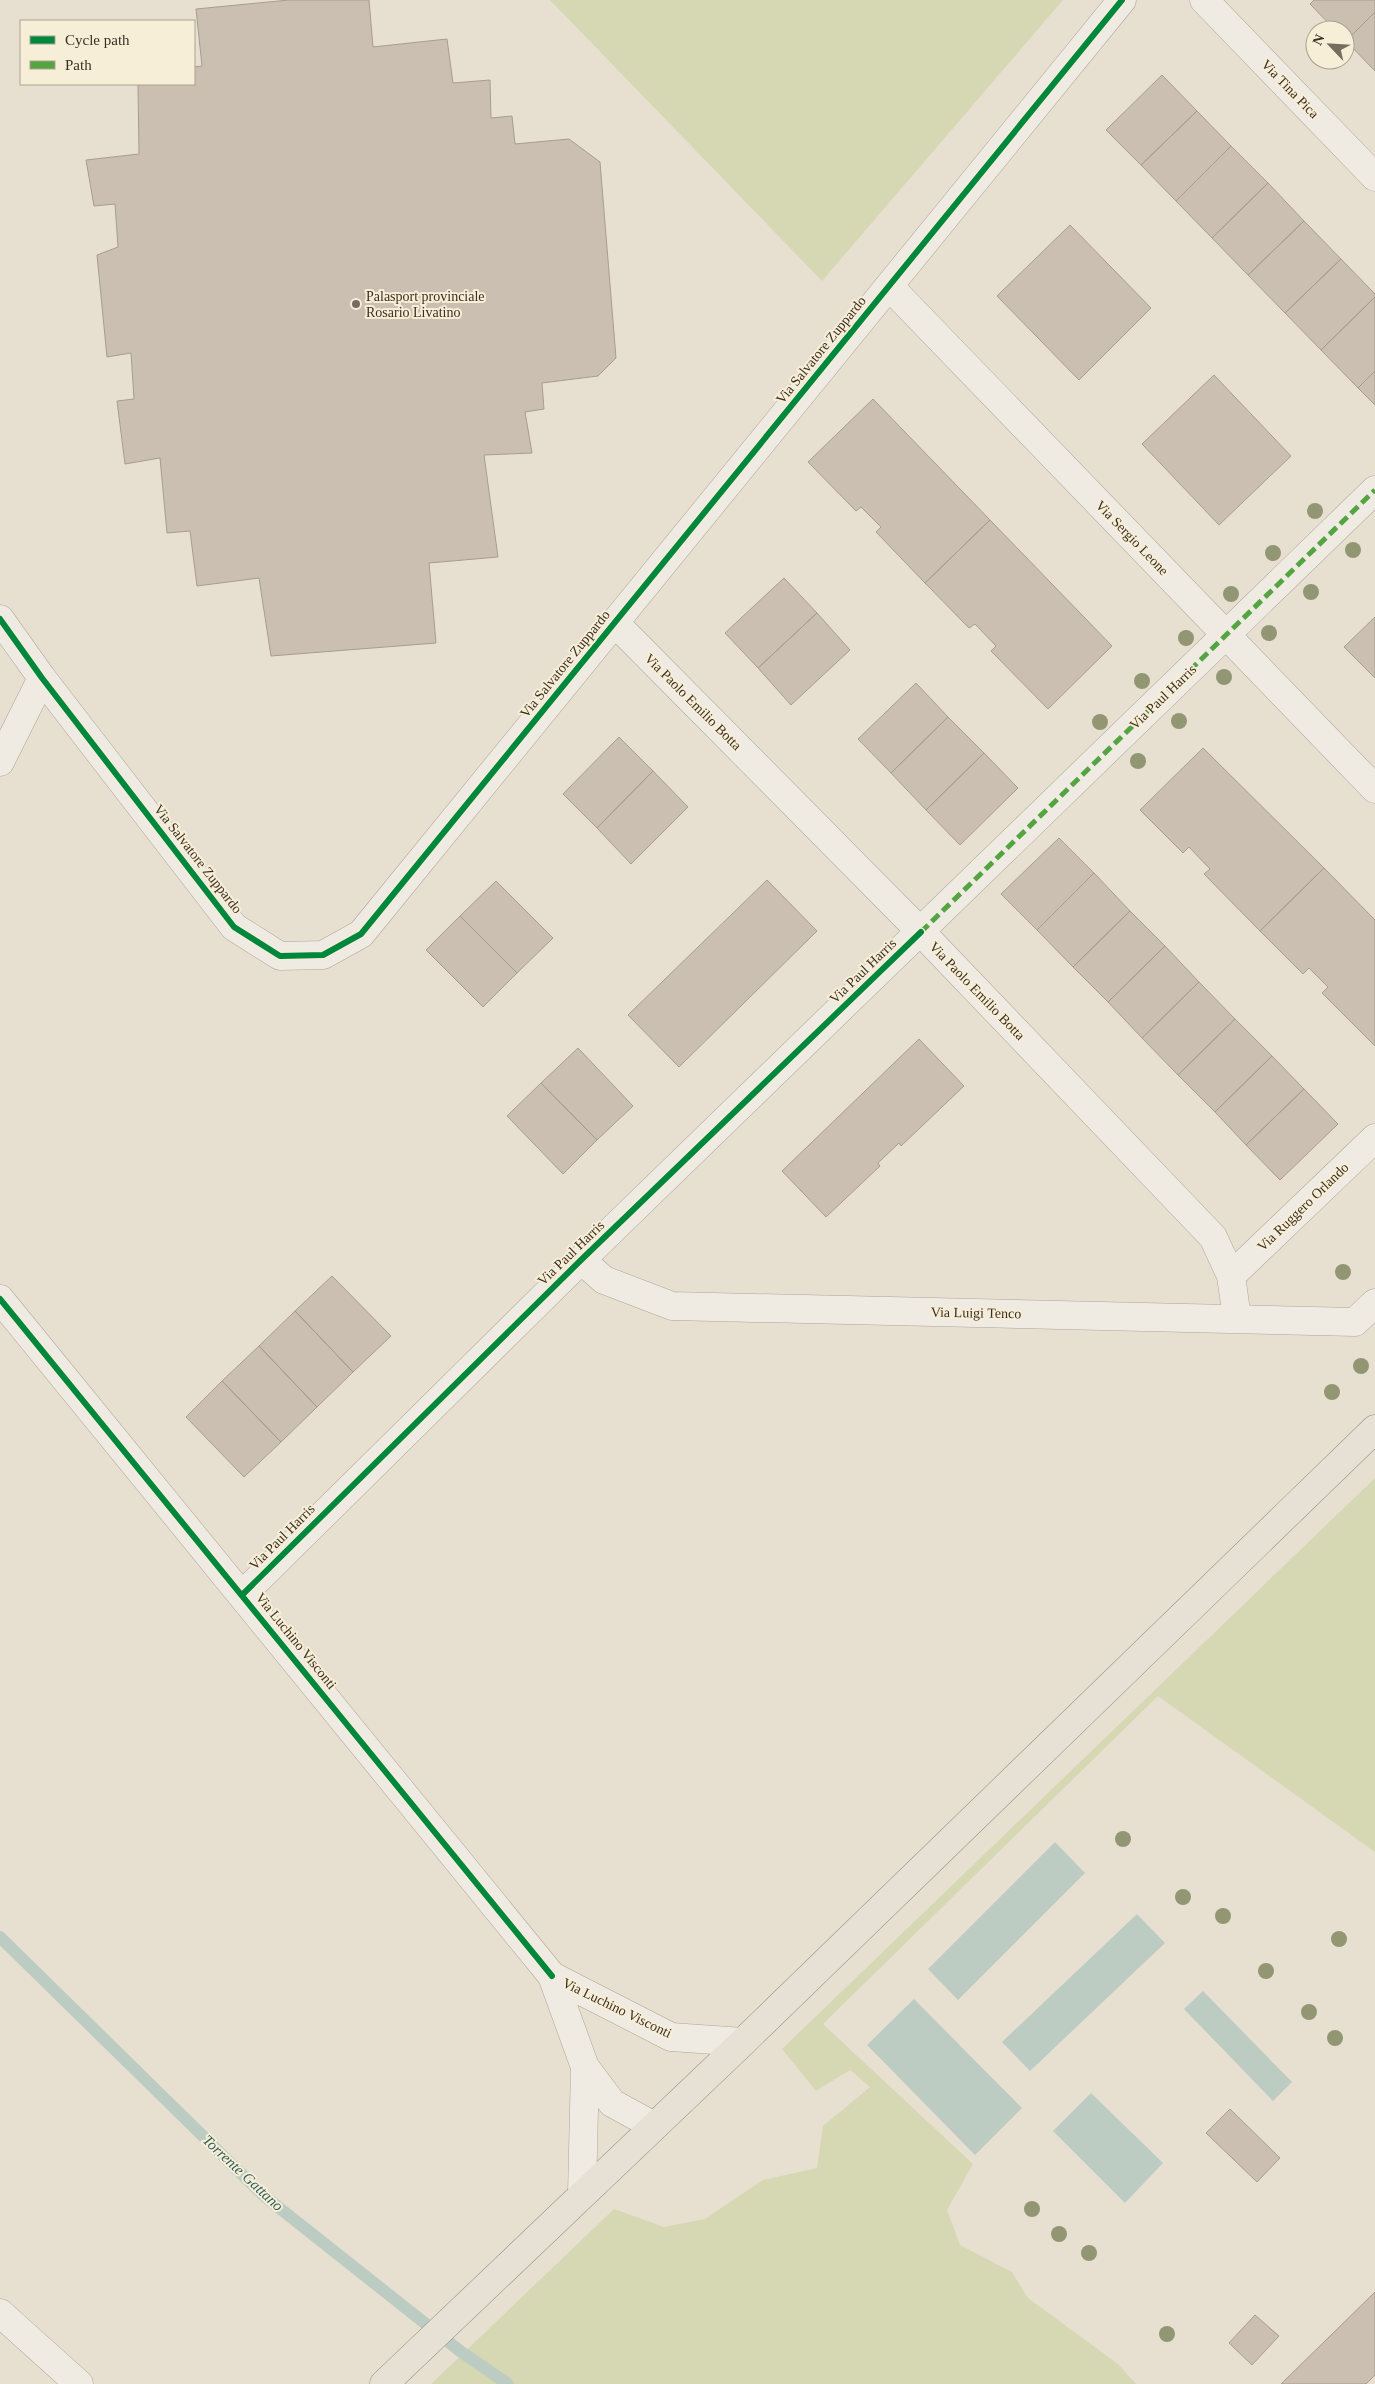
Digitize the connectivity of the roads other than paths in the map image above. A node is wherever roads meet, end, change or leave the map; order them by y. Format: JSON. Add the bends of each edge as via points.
{"nodes":[{"id":1,"x":1122,"y":0,"type":"edge"},
{"id":2,"x":1204,"y":0,"type":"edge"},
{"id":3,"x":1375,"y":177,"type":"edge"},
{"id":4,"x":889,"y":286,"type":"junction"},
{"id":5,"x":1375,"y":490,"type":"edge"},
{"id":6,"x":0,"y":619,"type":"edge"},
{"id":7,"x":614,"y":623,"type":"junction"},
{"id":8,"x":1226,"y":635,"type":"junction"},
{"id":9,"x":42,"y":678,"type":"junction"},
{"id":10,"x":0,"y":762,"type":"edge"},
{"id":11,"x":1375,"y":789,"type":"edge"},
{"id":12,"x":921,"y":932,"type":"junction"},
{"id":13,"x":1375,"y":1138,"type":"edge"},
{"id":14,"x":581,"y":1260,"type":"junction"},
{"id":15,"x":1231,"y":1276,"type":"junction"},
{"id":16,"x":0,"y":1299,"type":"edge"},
{"id":17,"x":1375,"y":1303,"type":"edge"},
{"id":18,"x":1236,"y":1318,"type":"junction"},
{"id":19,"x":1375,"y":1428,"type":"edge"},
{"id":20,"x":242,"y":1595,"type":"junction"},
{"id":21,"x":552,"y":1976,"type":"junction"},
{"id":22,"x":743,"y":2042,"type":"junction"},
{"id":23,"x":585,"y":2067,"type":"junction"},
{"id":24,"x":654,"y":2126,"type":"junction"},
{"id":25,"x":582,"y":2194,"type":"junction"},
{"id":26,"x":0,"y":2313,"type":"edge"},
{"id":27,"x":79,"y":2384,"type":"edge"},
{"id":28,"x":384,"y":2384,"type":"edge"}],
"edges":[{"from":1,"to":4,"type":"street","name":"Via Salvatore Zuppardo"},
{"from":2,"to":3,"type":"street","name":"Via Tina Pica"},
{"from":4,"to":7,"type":"street","name":"Via Salvatore Zuppardo"},
{"from":4,"to":8,"type":"street","name":"Via Sergio Leone"},
{"from":5,"to":8,"type":"street","name":"Via Paul Harris"},
{"from":6,"to":9,"type":"street","name":"Via Salvatore Zuppardo"},
{"from":7,"to":9,"type":"street","name":"Via Salvatore Zuppardo","via":[[361,934],[323,955],[280,956],[234,927]]},
{"from":7,"to":12,"type":"street","name":"Via Paolo Emilio Botta"},
{"from":8,"to":11,"type":"street","name":"Via Sergio Leone"},
{"from":8,"to":12,"type":"street","name":"Via Paul Harris"},
{"from":9,"to":10,"type":"street"},
{"from":12,"to":14,"type":"street","name":"Via Paul Harris"},
{"from":12,"to":15,"type":"street","name":"Via Paolo Emilio Botta","via":[[1214,1237]]},
{"from":13,"to":15,"type":"street","name":"Via Ruggero Orlando"},
{"from":14,"to":18,"type":"street","name":"Via Luigi Tenco","via":[[604,1280],[672,1306]]},
{"from":14,"to":20,"type":"street","name":"Via Paul Harris"},
{"from":15,"to":18,"type":"street","name":"Via Paolo Emilio Botta"},
{"from":16,"to":20,"type":"street","name":"Via Luchino Visconti"},
{"from":17,"to":18,"type":"street","name":"Via Luigi Tenco","via":[[1355,1322]]},
{"from":19,"to":22,"type":"main road"},
{"from":20,"to":21,"type":"street","name":"Via Luchino Visconti"},
{"from":21,"to":22,"type":"street","name":"Via Luchino Visconti","via":[[671,2037]]},
{"from":21,"to":23,"type":"street","name":"Via Luchino Visconti"},
{"from":22,"to":24,"type":"main road"},
{"from":23,"to":24,"type":"street","name":"Via Luchino Visconti","via":[[612,2103]]},
{"from":23,"to":25,"type":"street","name":"Via Luchino Visconti"},
{"from":24,"to":25,"type":"main road"},
{"from":25,"to":28,"type":"main road"},
{"from":26,"to":27,"type":"street"}]}
